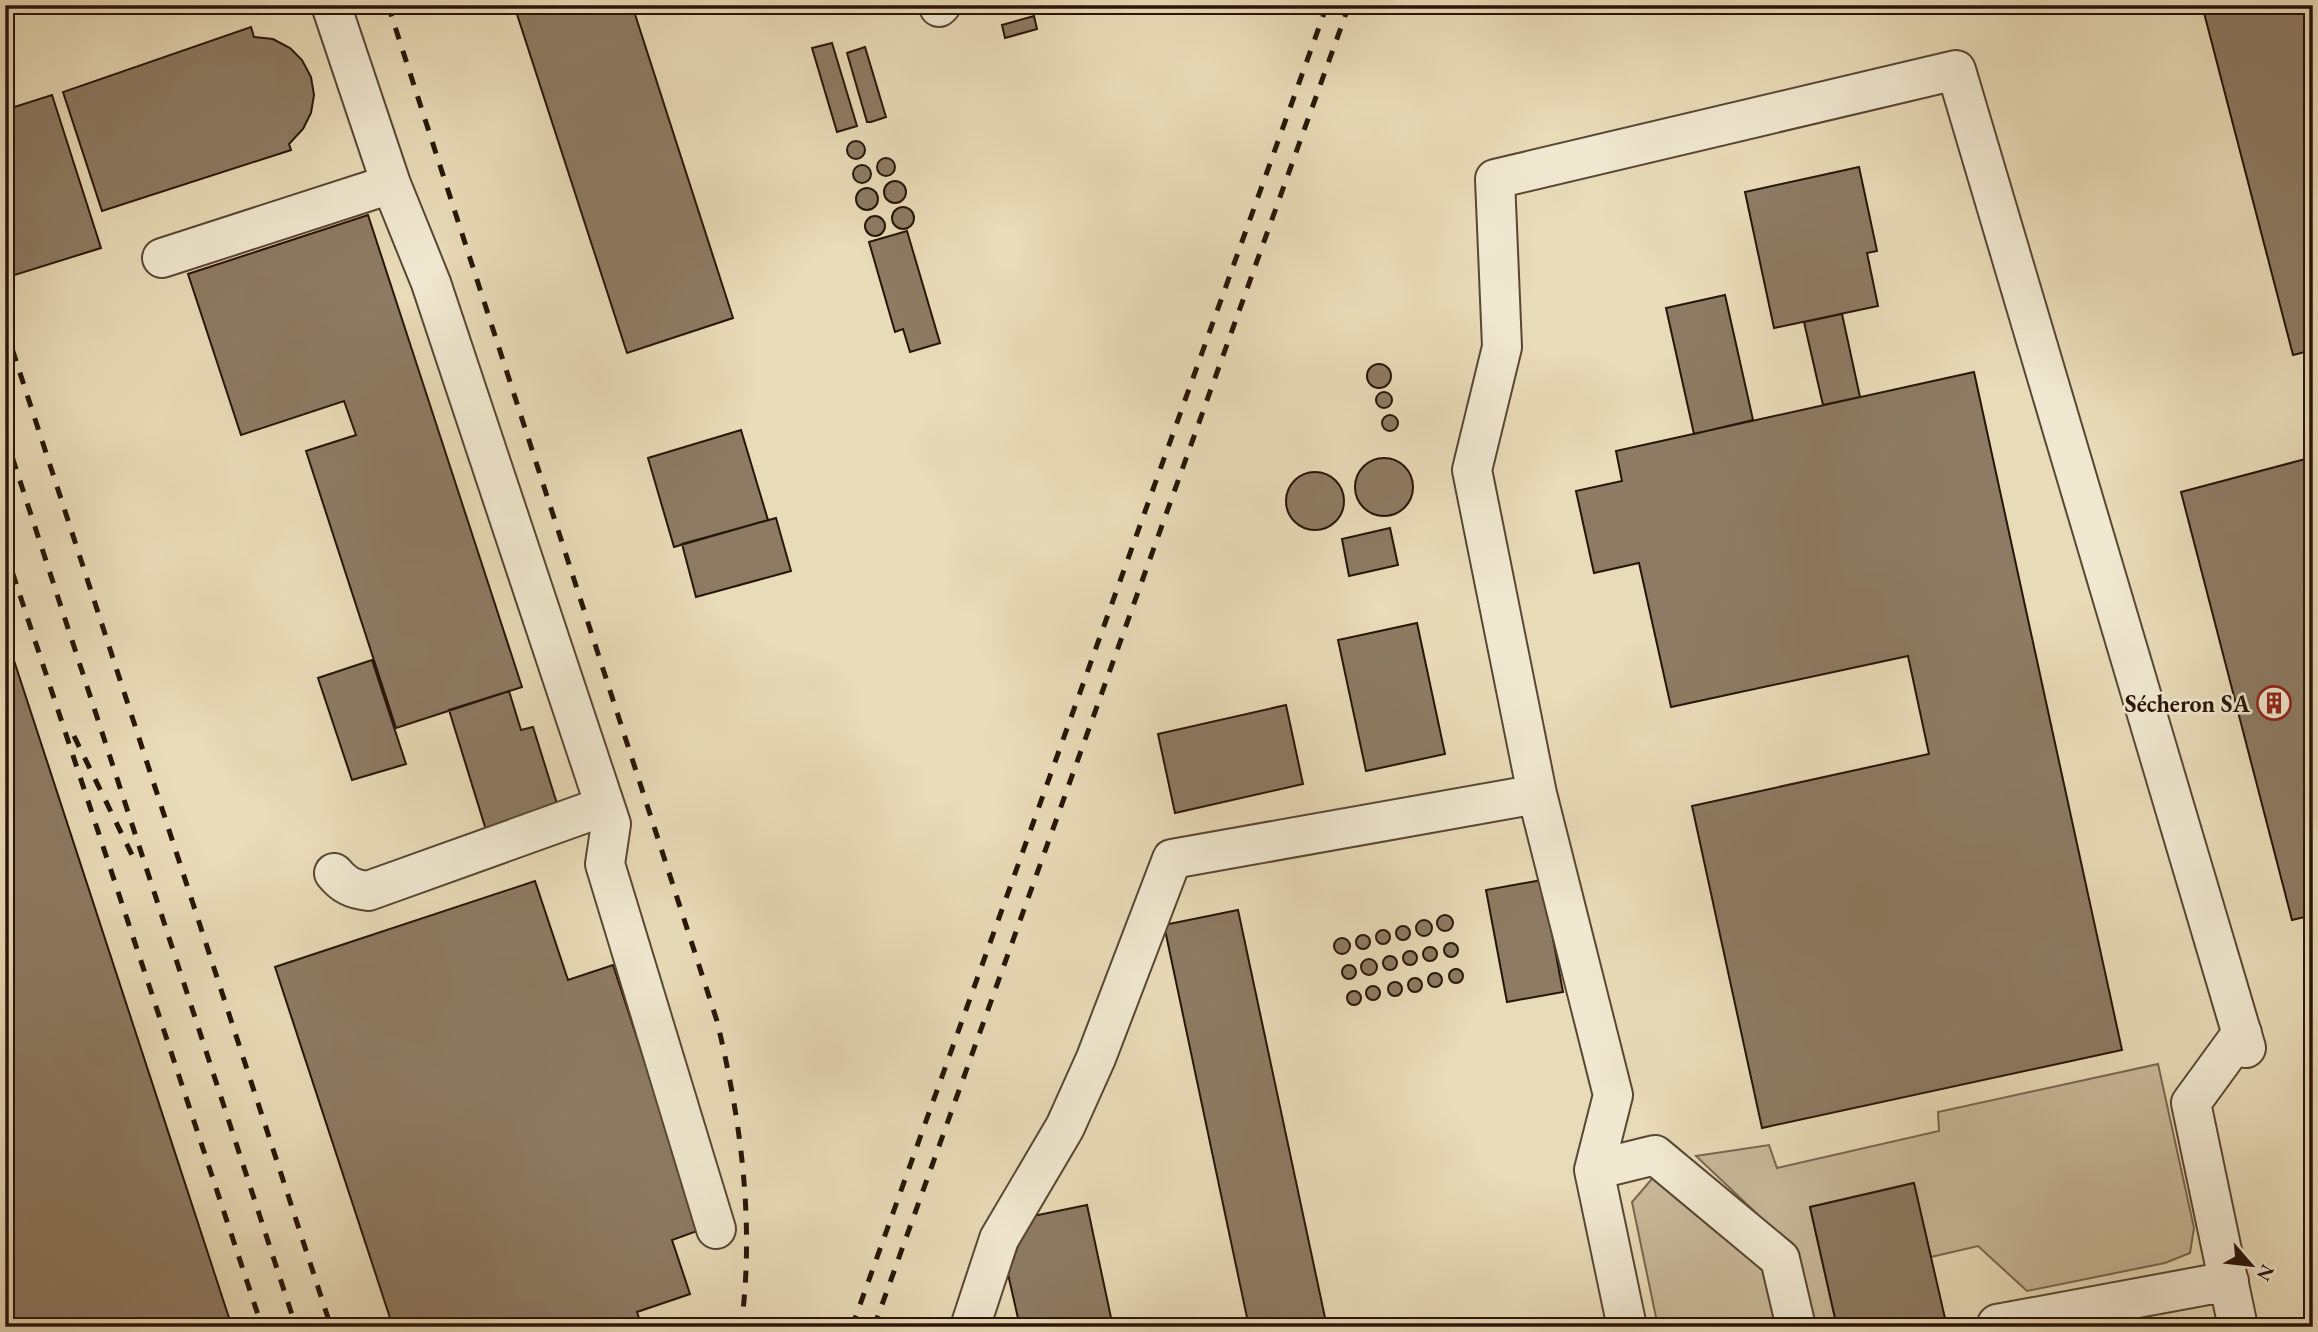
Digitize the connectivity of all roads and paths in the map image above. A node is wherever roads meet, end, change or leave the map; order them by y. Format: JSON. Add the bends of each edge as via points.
{"nodes":[{"id":1,"x":331,"y":5,"type":"edge"},
{"id":2,"x":391,"y":184,"type":"junction"},
{"id":3,"x":162,"y":258,"type":"dead end"},
{"id":4,"x":1537,"y":794,"type":"junction"},
{"id":5,"x":605,"y":806,"type":"junction"},
{"id":6,"x":334,"y":873,"type":"dead end"},
{"id":7,"x":1594,"y":1170,"type":"junction"},
{"id":8,"x":716,"y":1228,"type":"dead end"},
{"id":9,"x":2229,"y":1281,"type":"junction"},
{"id":10,"x":970,"y":1327,"type":"edge"},
{"id":11,"x":1628,"y":1327,"type":"edge"},
{"id":12,"x":1796,"y":1327,"type":"edge"},
{"id":13,"x":1998,"y":1327,"type":"edge"},
{"id":14,"x":2238,"y":1327,"type":"edge"}],
"edges":[{"from":1,"to":2,"type":"lane"},
{"from":2,"to":3,"type":"lane"},
{"from":2,"to":5,"type":"lane","via":[[431,283]]},
{"from":4,"to":7,"type":"lane","via":[[1613,1095]]},
{"from":4,"to":9,"type":"lane","via":[[1472,470],[1502,347],[1495,179],[1956,70],[2244,1041],[2191,1103]]},
{"from":4,"to":10,"type":"lane","via":[[1172,859],[1096,1058],[1065,1127],[999,1239]]},
{"from":5,"to":6,"type":"lane","via":[[368,891],[353,889]]},
{"from":5,"to":8,"type":"lane","via":[[611,824],[605,863]]},
{"from":7,"to":11,"type":"lane"},
{"from":7,"to":12,"type":"lane","via":[[1655,1155],[1780,1259]]},
{"from":9,"to":13,"type":"lane"},
{"from":9,"to":14,"type":"lane"}]}
